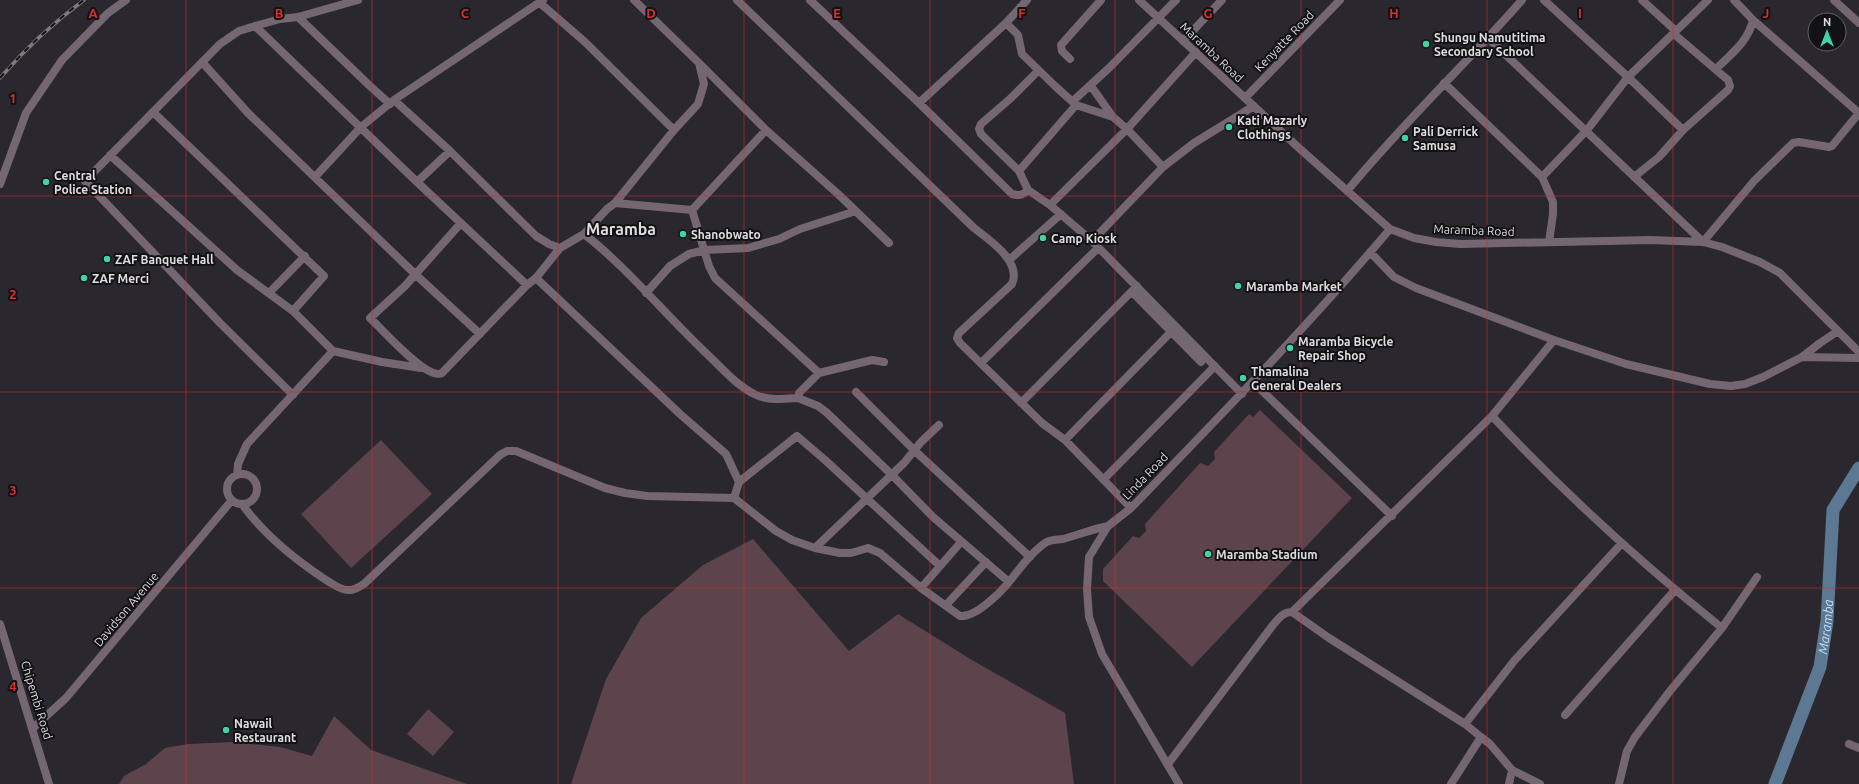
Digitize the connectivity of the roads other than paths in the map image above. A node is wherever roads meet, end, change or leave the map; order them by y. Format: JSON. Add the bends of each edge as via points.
{"nodes":[{"id":1,"x":126,"y":0,"type":"edge"},
{"id":2,"x":358,"y":0,"type":"edge"},
{"id":3,"x":634,"y":0,"type":"edge"},
{"id":4,"x":737,"y":0,"type":"edge"},
{"id":5,"x":810,"y":0,"type":"edge"},
{"id":6,"x":1027,"y":0,"type":"edge"},
{"id":7,"x":1101,"y":0,"type":"edge"},
{"id":8,"x":1139,"y":0,"type":"edge"},
{"id":9,"x":1176,"y":0,"type":"edge"},
{"id":10,"x":1222,"y":0,"type":"edge"},
{"id":11,"x":1340,"y":0,"type":"edge"},
{"id":12,"x":1522,"y":0,"type":"edge"},
{"id":13,"x":1544,"y":0,"type":"edge"},
{"id":14,"x":1642,"y":0,"type":"edge"},
{"id":15,"x":1708,"y":0,"type":"edge"},
{"id":16,"x":1734,"y":0,"type":"edge"},
{"id":17,"x":1834,"y":0,"type":"edge"},
{"id":18,"x":542,"y":1,"type":"edge"},
{"id":19,"x":298,"y":17,"type":"junction"},
{"id":20,"x":1159,"y":19,"type":"junction"},
{"id":21,"x":1753,"y":20,"type":"junction"},
{"id":22,"x":1006,"y":23,"type":"junction"},
{"id":23,"x":1859,"y":23,"type":"edge"},
{"id":24,"x":255,"y":26,"type":"junction"},
{"id":25,"x":1675,"y":32,"type":"junction"},
{"id":26,"x":1488,"y":38,"type":"junction"},
{"id":27,"x":1183,"y":41,"type":"junction"},
{"id":28,"x":1196,"y":52,"type":"junction"},
{"id":29,"x":1070,"y":59,"type":"dead end"},
{"id":30,"x":202,"y":62,"type":"junction"},
{"id":31,"x":699,"y":64,"type":"junction"},
{"id":32,"x":1716,"y":69,"type":"junction"},
{"id":33,"x":1038,"y":71,"type":"junction"},
{"id":34,"x":1628,"y":77,"type":"junction"},
{"id":35,"x":1444,"y":84,"type":"junction"},
{"id":36,"x":1091,"y":86,"type":"junction"},
{"id":37,"x":1245,"y":98,"type":"junction"},
{"id":38,"x":392,"y":102,"type":"junction"},
{"id":39,"x":919,"y":103,"type":"junction"},
{"id":40,"x":1074,"y":103,"type":"junction"},
{"id":41,"x":1254,"y":106,"type":"junction"},
{"id":42,"x":154,"y":112,"type":"junction"},
{"id":43,"x":1859,"y":113,"type":"edge"},
{"id":44,"x":1112,"y":117,"type":"junction"},
{"id":45,"x":361,"y":127,"type":"junction"},
{"id":46,"x":1127,"y":129,"type":"junction"},
{"id":47,"x":674,"y":130,"type":"junction"},
{"id":48,"x":766,"y":130,"type":"junction"},
{"id":49,"x":1587,"y":130,"type":"junction"},
{"id":50,"x":1683,"y":130,"type":"junction"},
{"id":51,"x":450,"y":151,"type":"junction"},
{"id":52,"x":110,"y":155,"type":"junction"},
{"id":53,"x":1163,"y":167,"type":"junction"},
{"id":54,"x":1019,"y":171,"type":"junction"},
{"id":55,"x":315,"y":177,"type":"junction"},
{"id":56,"x":1542,"y":177,"type":"junction"},
{"id":57,"x":1634,"y":177,"type":"junction"},
{"id":58,"x":417,"y":182,"type":"junction"},
{"id":59,"x":0,"y":184,"type":"edge"},
{"id":60,"x":1028,"y":190,"type":"junction"},
{"id":61,"x":1347,"y":191,"type":"junction"},
{"id":62,"x":615,"y":203,"type":"junction"},
{"id":63,"x":1050,"y":205,"type":"junction"},
{"id":64,"x":692,"y":210,"type":"junction"},
{"id":65,"x":856,"y":212,"type":"junction"},
{"id":66,"x":1061,"y":214,"type":"junction"},
{"id":67,"x":461,"y":223,"type":"junction"},
{"id":68,"x":1390,"y":228,"type":"junction"},
{"id":69,"x":584,"y":234,"type":"junction"},
{"id":70,"x":1092,"y":241,"type":"junction"},
{"id":71,"x":889,"y":242,"type":"dead end"},
{"id":72,"x":1549,"y":242,"type":"junction"},
{"id":73,"x":1703,"y":242,"type":"junction"},
{"id":74,"x":560,"y":248,"type":"junction"},
{"id":75,"x":1098,"y":248,"type":"junction"},
{"id":76,"x":704,"y":250,"type":"junction"},
{"id":77,"x":1370,"y":252,"type":"junction"},
{"id":78,"x":305,"y":256,"type":"junction"},
{"id":79,"x":1009,"y":260,"type":"junction"},
{"id":80,"x":415,"y":274,"type":"junction"},
{"id":81,"x":536,"y":278,"type":"junction"},
{"id":82,"x":528,"y":285,"type":"junction"},
{"id":83,"x":1134,"y":289,"type":"junction"},
{"id":84,"x":269,"y":293,"type":"junction"},
{"id":85,"x":646,"y":293,"type":"junction"},
{"id":86,"x":293,"y":310,"type":"junction"},
{"id":87,"x":1838,"y":331,"type":"junction"},
{"id":88,"x":1171,"y":332,"type":"junction"},
{"id":89,"x":480,"y":334,"type":"junction"},
{"id":90,"x":1554,"y":340,"type":"junction"},
{"id":91,"x":333,"y":351,"type":"junction"},
{"id":92,"x":1859,"y":352,"type":"edge"},
{"id":93,"x":1802,"y":357,"type":"junction"},
{"id":94,"x":1859,"y":358,"type":"edge"},
{"id":95,"x":884,"y":362,"type":"dead end"},
{"id":96,"x":1200,"y":362,"type":"dead end"},
{"id":97,"x":981,"y":363,"type":"junction"},
{"id":98,"x":1215,"y":366,"type":"junction"},
{"id":99,"x":421,"y":368,"type":"junction"},
{"id":100,"x":819,"y":373,"type":"junction"},
{"id":101,"x":1253,"y":382,"type":"junction"},
{"id":102,"x":856,"y":392,"type":"dead end"},
{"id":103,"x":1242,"y":394,"type":"junction"},
{"id":104,"x":293,"y":395,"type":"junction"},
{"id":105,"x":798,"y":398,"type":"junction"},
{"id":106,"x":1021,"y":403,"type":"junction"},
{"id":107,"x":1492,"y":416,"type":"junction"},
{"id":108,"x":939,"y":425,"type":"dead end"},
{"id":109,"x":1065,"y":440,"type":"junction"},
{"id":110,"x":915,"y":450,"type":"junction"},
{"id":111,"x":891,"y":474,"type":"junction"},
{"id":112,"x":237,"y":475,"type":"junction"},
{"id":113,"x":1104,"y":479,"type":"junction"},
{"id":114,"x":739,"y":482,"type":"junction"},
{"id":115,"x":734,"y":498,"type":"junction"},
{"id":116,"x":867,"y":498,"type":"junction"},
{"id":117,"x":232,"y":500,"type":"junction"},
{"id":118,"x":242,"y":504,"type":"junction"},
{"id":119,"x":1131,"y":508,"type":"junction"},
{"id":120,"x":1392,"y":516,"type":"junction"},
{"id":121,"x":1108,"y":526,"type":"junction"},
{"id":122,"x":961,"y":542,"type":"junction"},
{"id":123,"x":1622,"y":542,"type":"junction"},
{"id":124,"x":815,"y":548,"type":"junction"},
{"id":125,"x":1030,"y":557,"type":"junction"},
{"id":126,"x":986,"y":562,"type":"junction"},
{"id":127,"x":940,"y":566,"type":"junction"},
{"id":128,"x":1757,"y":577,"type":"dead end"},
{"id":129,"x":1009,"y":582,"type":"junction"},
{"id":130,"x":921,"y":588,"type":"junction"},
{"id":131,"x":1675,"y":590,"type":"junction"},
{"id":132,"x":946,"y":605,"type":"junction"},
{"id":133,"x":1292,"y":612,"type":"junction"},
{"id":134,"x":0,"y":624,"type":"edge"},
{"id":135,"x":1722,"y":628,"type":"junction"},
{"id":136,"x":1565,"y":715,"type":"dead end"},
{"id":137,"x":1465,"y":724,"type":"junction"},
{"id":138,"x":33,"y":728,"type":"junction"},
{"id":139,"x":1482,"y":737,"type":"junction"},
{"id":140,"x":1849,"y":744,"type":"dead end"},
{"id":141,"x":1859,"y":748,"type":"edge"},
{"id":142,"x":1168,"y":764,"type":"junction"},
{"id":143,"x":1512,"y":770,"type":"junction"},
{"id":144,"x":49,"y":784,"type":"edge"},
{"id":145,"x":1179,"y":784,"type":"edge"},
{"id":146,"x":1451,"y":784,"type":"edge"},
{"id":147,"x":1509,"y":784,"type":"edge"},
{"id":148,"x":1540,"y":784,"type":"edge"},
{"id":149,"x":1619,"y":784,"type":"edge"}],
"edges":[{"from":1,"to":59,"type":"street","via":[[108,13],[62,60],[26,113]]},
{"from":2,"to":19,"type":"street"},
{"from":3,"to":31,"type":"street"},
{"from":4,"to":79,"type":"street"},
{"from":5,"to":39,"type":"street"},
{"from":6,"to":22,"type":"street"},
{"from":7,"to":29,"type":"street","via":[[1061,45],[1062,51]]},
{"from":8,"to":20,"type":"street","name":"Maramba Road"},
{"from":9,"to":20,"type":"street"},
{"from":10,"to":27,"type":"street"},
{"from":11,"to":37,"type":"street","name":"Kenyatte Road"},
{"from":12,"to":26,"type":"street"},
{"from":13,"to":34,"type":"street"},
{"from":14,"to":25,"type":"street"},
{"from":15,"to":25,"type":"street"},
{"from":16,"to":21,"type":"street"},
{"from":17,"to":23,"type":"street"},
{"from":18,"to":38,"type":"street"},
{"from":18,"to":47,"type":"street"},
{"from":19,"to":24,"type":"street"},
{"from":19,"to":38,"type":"street","via":[[371,87]]},
{"from":20,"to":27,"type":"street","name":"Maramba Road"},
{"from":20,"to":36,"type":"street"},
{"from":21,"to":32,"type":"street","via":[[1744,42]]},
{"from":21,"to":43,"type":"street"},
{"from":22,"to":33,"type":"street","via":[[1018,35],[1022,54]]},
{"from":22,"to":39,"type":"street"},
{"from":24,"to":30,"type":"street","via":[[239,31],[220,44]]},
{"from":24,"to":45,"type":"street"},
{"from":25,"to":32,"type":"street"},
{"from":25,"to":34,"type":"street"},
{"from":26,"to":35,"type":"street"},
{"from":26,"to":49,"type":"street"},
{"from":27,"to":28,"type":"street","name":"Maramba Road"},
{"from":28,"to":37,"type":"street","name":"Maramba Road"},
{"from":28,"to":46,"type":"street"},
{"from":30,"to":42,"type":"street"},
{"from":30,"to":55,"type":"street","via":[[248,113]]},
{"from":31,"to":47,"type":"street","via":[[704,84],[698,104]]},
{"from":31,"to":48,"type":"street"},
{"from":32,"to":50,"type":"street","via":[[1728,80],[1728,90]]},
{"from":33,"to":40,"type":"street"},
{"from":33,"to":54,"type":"street","via":[[981,124],[979,129]]},
{"from":34,"to":49,"type":"street"},
{"from":34,"to":50,"type":"street"},
{"from":35,"to":56,"type":"street"},
{"from":35,"to":61,"type":"street"},
{"from":36,"to":40,"type":"street"},
{"from":36,"to":44,"type":"street"},
{"from":37,"to":41,"type":"street","name":"Maramba Road"},
{"from":38,"to":45,"type":"street"},
{"from":38,"to":51,"type":"street"},
{"from":39,"to":60,"type":"street","via":[[1012,194],[1024,195]]},
{"from":40,"to":44,"type":"street"},
{"from":40,"to":54,"type":"street"},
{"from":41,"to":53,"type":"street","via":[[1194,143]]},
{"from":41,"to":61,"type":"street","name":"Maramba Road"},
{"from":42,"to":52,"type":"street"},
{"from":42,"to":78,"type":"street"},
{"from":43,"to":73,"type":"street","via":[[1832,146],[1799,142],[1792,144],[1754,181]]},
{"from":44,"to":46,"type":"street"},
{"from":45,"to":55,"type":"street"},
{"from":45,"to":58,"type":"street"},
{"from":46,"to":53,"type":"street"},
{"from":46,"to":63,"type":"street"},
{"from":47,"to":62,"type":"street"},
{"from":48,"to":64,"type":"street"},
{"from":48,"to":65,"type":"street"},
{"from":49,"to":56,"type":"street"},
{"from":49,"to":57,"type":"street"},
{"from":50,"to":57,"type":"street","via":[[1659,157]]},
{"from":51,"to":58,"type":"street"},
{"from":51,"to":74,"type":"street","via":[[536,236]]},
{"from":52,"to":84,"type":"street","via":[[237,270]]},
{"from":52,"to":104,"type":"street","via":[[85,181]]},
{"from":53,"to":70,"type":"street"},
{"from":54,"to":60,"type":"street"},
{"from":55,"to":80,"type":"street"},
{"from":56,"to":72,"type":"street","via":[[1553,202]]},
{"from":57,"to":73,"type":"street"},
{"from":58,"to":67,"type":"street"},
{"from":60,"to":63,"type":"street"},
{"from":61,"to":68,"type":"street","name":"Maramba Road"},
{"from":62,"to":64,"type":"street"},
{"from":62,"to":69,"type":"street"},
{"from":63,"to":66,"type":"street"},
{"from":64,"to":76,"type":"street"},
{"from":65,"to":71,"type":"street"},
{"from":65,"to":76,"type":"street","via":[[748,248]]},
{"from":66,"to":70,"type":"street"},
{"from":66,"to":79,"type":"street"},
{"from":67,"to":80,"type":"street"},
{"from":67,"to":82,"type":"street"},
{"from":68,"to":72,"type":"street","name":"Maramba Road","via":[[1414,238],[1436,242]]},
{"from":68,"to":77,"type":"street","name":"Linda Road"},
{"from":69,"to":74,"type":"street"},
{"from":69,"to":85,"type":"street","via":[[609,253]]},
{"from":70,"to":75,"type":"street"},
{"from":72,"to":73,"type":"street","name":"Maramba Road"},
{"from":73,"to":87,"type":"street","name":"Maramba Road","via":[[1741,254],[1780,273]]},
{"from":74,"to":81,"type":"street"},
{"from":75,"to":83,"type":"street"},
{"from":75,"to":97,"type":"street"},
{"from":76,"to":85,"type":"street","via":[[689,254],[670,266]]},
{"from":76,"to":100,"type":"street","via":[[715,278]]},
{"from":77,"to":90,"type":"street","via":[[1394,277],[1406,284]]},
{"from":77,"to":101,"type":"street","name":"Linda Road"},
{"from":78,"to":84,"type":"street"},
{"from":78,"to":86,"type":"street","via":[[324,276]]},
{"from":79,"to":97,"type":"street","via":[[1014,271],[1012,284],[959,333],[957,338]]},
{"from":80,"to":89,"type":"street"},
{"from":80,"to":99,"type":"street","via":[[370,318]]},
{"from":81,"to":82,"type":"street"},
{"from":81,"to":114,"type":"street","via":[[726,454]]},
{"from":82,"to":89,"type":"street"},
{"from":83,"to":88,"type":"street"},
{"from":83,"to":98,"type":"street"},
{"from":83,"to":106,"type":"street"},
{"from":84,"to":86,"type":"street"},
{"from":85,"to":105,"type":"street","via":[[740,386],[758,396],[774,399]]},
{"from":86,"to":91,"type":"street"},
{"from":87,"to":92,"type":"street","name":"Maramba Road"},
{"from":87,"to":93,"type":"street"},
{"from":88,"to":96,"type":"street"},
{"from":88,"to":109,"type":"street"},
{"from":89,"to":99,"type":"street","via":[[442,373],[438,375]]},
{"from":90,"to":93,"type":"street","via":[[1626,364],[1710,384],[1731,386],[1763,377]]},
{"from":90,"to":107,"type":"street"},
{"from":91,"to":99,"type":"street"},
{"from":91,"to":104,"type":"street"},
{"from":93,"to":94,"type":"street"},
{"from":95,"to":100,"type":"street","via":[[872,360]]},
{"from":97,"to":106,"type":"street"},
{"from":98,"to":103,"type":"street"},
{"from":98,"to":113,"type":"street"},
{"from":100,"to":105,"type":"street"},
{"from":101,"to":103,"type":"street","name":"Linda Road"},
{"from":101,"to":120,"type":"street"},
{"from":102,"to":110,"type":"street"},
{"from":103,"to":119,"type":"street","name":"Linda Road"},
{"from":104,"to":112,"type":"street","via":[[247,444],[238,464]]},
{"from":105,"to":111,"type":"street","via":[[826,412]]},
{"from":106,"to":109,"type":"street"},
{"from":107,"to":120,"type":"street"},
{"from":107,"to":123,"type":"street","via":[[1525,452]]},
{"from":108,"to":110,"type":"street"},
{"from":109,"to":113,"type":"street"},
{"from":110,"to":111,"type":"street"},
{"from":110,"to":125,"type":"street"},
{"from":111,"to":116,"type":"street"},
{"from":111,"to":122,"type":"street"},
{"from":112,"to":117,"type":"street","via":[[230,481],[227,491]]},
{"from":112,"to":118,"type":"street","via":[[251,477],[258,489],[251,502]]},
{"from":113,"to":119,"type":"street"},
{"from":114,"to":115,"type":"street"},
{"from":114,"to":116,"type":"street","via":[[797,436]]},
{"from":115,"to":118,"type":"street","via":[[625,493],[605,488],[516,452],[507,451],[364,584],[348,590],[340,589],[302,564],[251,517]]},
{"from":115,"to":124,"type":"street","via":[[776,531]]},
{"from":116,"to":124,"type":"street"},
{"from":116,"to":127,"type":"street"},
{"from":117,"to":118,"type":"street"},
{"from":117,"to":138,"type":"street","name":"Davidson Avenue","via":[[66,698]]},
{"from":119,"to":121,"type":"street","name":"Linda Road"},
{"from":120,"to":133,"type":"street"},
{"from":121,"to":125,"type":"street","via":[[1063,539],[1054,539]]},
{"from":121,"to":142,"type":"street","name":"Linda Road","via":[[1088,561],[1089,617],[1102,654]]},
{"from":122,"to":126,"type":"street"},
{"from":122,"to":127,"type":"street"},
{"from":123,"to":131,"type":"street"},
{"from":123,"to":137,"type":"street","via":[[1514,661]]},
{"from":124,"to":130,"type":"street","via":[[846,553],[871,549],[880,553]]},
{"from":125,"to":129,"type":"street"},
{"from":126,"to":129,"type":"street"},
{"from":126,"to":132,"type":"street"},
{"from":127,"to":130,"type":"street"},
{"from":128,"to":135,"type":"street"},
{"from":129,"to":132,"type":"street","via":[[992,599],[969,615],[960,616]]},
{"from":130,"to":132,"type":"street"},
{"from":131,"to":135,"type":"street"},
{"from":131,"to":136,"type":"street"},
{"from":133,"to":137,"type":"street"},
{"from":133,"to":142,"type":"street","via":[[1281,615],[1272,625]]},
{"from":134,"to":138,"type":"street","name":"Chipembi Road"},
{"from":135,"to":149,"type":"street","via":[[1635,737],[1627,751]]},
{"from":137,"to":139,"type":"street"},
{"from":138,"to":144,"type":"street","name":"Chipembi Road"},
{"from":139,"to":143,"type":"street"},
{"from":139,"to":146,"type":"street"},
{"from":140,"to":141,"type":"street"},
{"from":142,"to":145,"type":"street","name":"Linda Road"},
{"from":143,"to":147,"type":"street"},
{"from":143,"to":148,"type":"street"}]}
